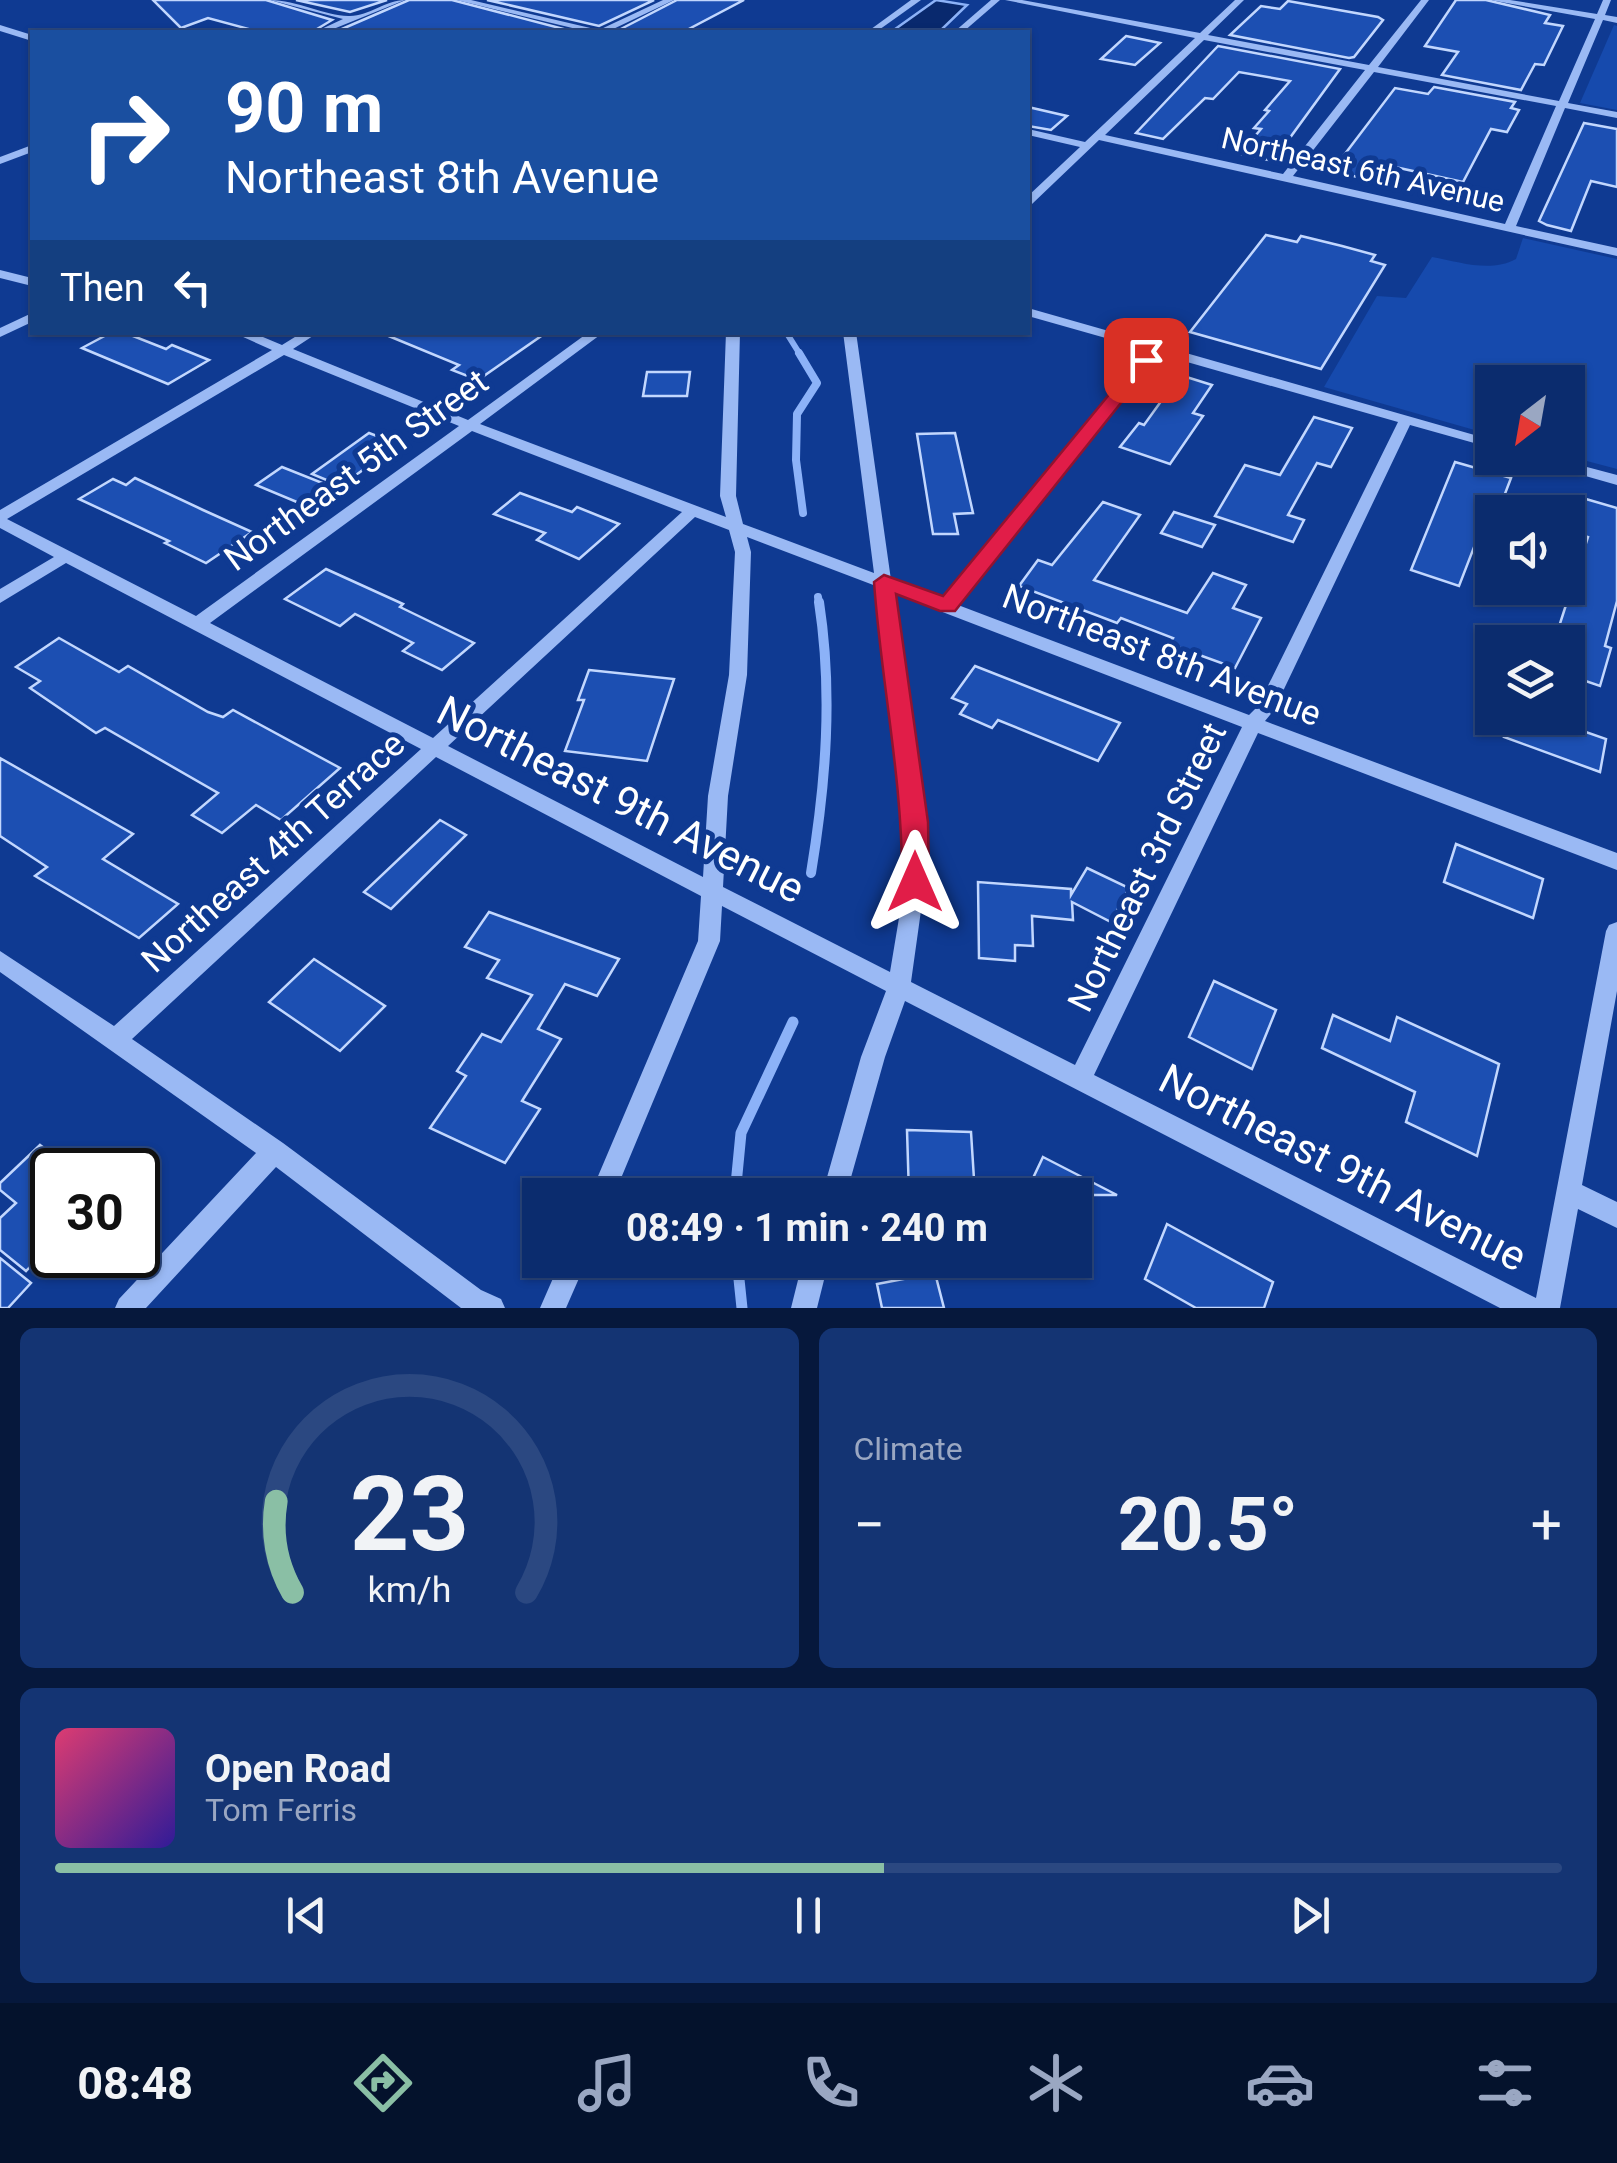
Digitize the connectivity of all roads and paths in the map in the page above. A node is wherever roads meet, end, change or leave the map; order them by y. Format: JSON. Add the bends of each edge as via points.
{"nodes":[{"id":1,"x":274,"y":0,"type":"edge"},
{"id":2,"x":401,"y":0,"type":"edge"},
{"id":3,"x":460,"y":0,"type":"edge"},
{"id":4,"x":670,"y":0,"type":"edge"},
{"id":5,"x":917,"y":0,"type":"edge"},
{"id":6,"x":996,"y":0,"type":"edge"},
{"id":7,"x":1009,"y":0,"type":"edge"},
{"id":8,"x":1240,"y":0,"type":"edge"},
{"id":9,"x":1425,"y":0,"type":"edge"},
{"id":10,"x":1494,"y":0,"type":"edge"},
{"id":11,"x":1607,"y":0,"type":"edge"},
{"id":12,"x":1599,"y":17,"type":"junction"},
{"id":13,"x":352,"y":19,"type":"junction"},
{"id":14,"x":1617,"y":20,"type":"edge"},
{"id":15,"x":0,"y":28,"type":"edge"},
{"id":16,"x":323,"y":30,"type":"edge"},
{"id":17,"x":591,"y":30,"type":"edge"},
{"id":18,"x":604,"y":30,"type":"edge"},
{"id":19,"x":875,"y":30,"type":"edge"},
{"id":20,"x":960,"y":30,"type":"edge"},
{"id":21,"x":1199,"y":36,"type":"junction"},
{"id":22,"x":30,"y":37,"type":"edge"},
{"id":23,"x":1370,"y":68,"type":"junction"},
{"id":24,"x":1561,"y":104,"type":"junction"},
{"id":25,"x":1617,"y":115,"type":"edge"},
{"id":26,"x":1030,"y":132,"type":"edge"},
{"id":27,"x":1098,"y":136,"type":"junction"},
{"id":28,"x":1087,"y":145,"type":"junction"},
{"id":29,"x":30,"y":149,"type":"edge"},
{"id":30,"x":0,"y":161,"type":"edge"},
{"id":31,"x":1286,"y":178,"type":"junction"},
{"id":32,"x":1030,"y":200,"type":"edge"},
{"id":33,"x":1508,"y":228,"type":"junction"},
{"id":34,"x":1617,"y":252,"type":"edge"},
{"id":35,"x":0,"y":274,"type":"edge"},
{"id":36,"x":30,"y":282,"type":"edge"},
{"id":37,"x":1030,"y":313,"type":"edge"},
{"id":38,"x":30,"y":317,"type":"edge"},
{"id":39,"x":0,"y":332,"type":"edge"},
{"id":40,"x":246,"y":335,"type":"edge"},
{"id":41,"x":308,"y":335,"type":"edge"},
{"id":42,"x":594,"y":335,"type":"edge"},
{"id":43,"x":734,"y":335,"type":"edge"},
{"id":44,"x":849,"y":335,"type":"edge"},
{"id":45,"x":1156,"y":349,"type":"junction"},
{"id":46,"x":283,"y":350,"type":"junction"},
{"id":47,"x":1406,"y":420,"type":"junction"},
{"id":48,"x":468,"y":424,"type":"junction"},
{"id":49,"x":1475,"y":439,"type":"edge"},
{"id":50,"x":1585,"y":471,"type":"edge"},
{"id":51,"x":1617,"y":480,"type":"edge"},
{"id":52,"x":694,"y":510,"type":"junction"},
{"id":53,"x":0,"y":519,"type":"edge"},
{"id":54,"x":737,"y":526,"type":"junction"},
{"id":55,"x":68,"y":555,"type":"junction"},
{"id":56,"x":884,"y":582,"type":"junction"},
{"id":57,"x":0,"y":598,"type":"edge"},
{"id":58,"x":948,"y":606,"type":"junction"},
{"id":59,"x":200,"y":622,"type":"junction"},
{"id":60,"x":1254,"y":721,"type":"junction"},
{"id":61,"x":434,"y":748,"type":"junction"},
{"id":62,"x":1617,"y":862,"type":"edge"},
{"id":63,"x":711,"y":891,"type":"junction"},
{"id":64,"x":1617,"y":931,"type":"edge"},
{"id":65,"x":0,"y":960,"type":"edge"},
{"id":66,"x":899,"y":986,"type":"junction"},
{"id":67,"x":116,"y":1039,"type":"junction"},
{"id":68,"x":1081,"y":1077,"type":"junction"},
{"id":69,"x":274,"y":1150,"type":"junction"},
{"id":70,"x":609,"y":1178,"type":"edge"},
{"id":71,"x":839,"y":1178,"type":"edge"},
{"id":72,"x":1567,"y":1191,"type":"junction"},
{"id":73,"x":1617,"y":1216,"type":"edge"},
{"id":74,"x":566,"y":1278,"type":"edge"},
{"id":75,"x":812,"y":1278,"type":"edge"},
{"id":76,"x":128,"y":1308,"type":"edge"},
{"id":77,"x":492,"y":1308,"type":"edge"},
{"id":78,"x":553,"y":1308,"type":"edge"},
{"id":79,"x":804,"y":1308,"type":"edge"},
{"id":80,"x":1528,"y":1308,"type":"edge"},
{"id":81,"x":1547,"y":1308,"type":"edge"}],
"edges":[{"from":1,"to":13,"type":"street"},
{"from":2,"to":13,"type":"street"},
{"from":3,"to":17,"type":"street"},
{"from":4,"to":18,"type":"street"},
{"from":5,"to":19,"type":"street"},
{"from":6,"to":20,"type":"street"},
{"from":7,"to":21,"type":"street"},
{"from":8,"to":21,"type":"street"},
{"from":9,"to":23,"type":"street"},
{"from":10,"to":12,"type":"street"},
{"from":11,"to":12,"type":"street"},
{"from":12,"to":14,"type":"street"},
{"from":12,"to":24,"type":"street"},
{"from":13,"to":16,"type":"street"},
{"from":15,"to":22,"type":"street"},
{"from":21,"to":23,"type":"street"},
{"from":21,"to":27,"type":"street"},
{"from":23,"to":24,"type":"street"},
{"from":23,"to":31,"type":"street"},
{"from":24,"to":25,"type":"street"},
{"from":24,"to":33,"type":"street"},
{"from":26,"to":28,"type":"street"},
{"from":27,"to":28,"type":"street"},
{"from":27,"to":31,"type":"street","name":"Northeast 6th Avenue"},
{"from":28,"to":32,"type":"street"},
{"from":29,"to":30,"type":"street"},
{"from":31,"to":33,"type":"street","name":"Northeast 6th Avenue"},
{"from":33,"to":34,"type":"street","name":"Northeast 6th Avenue"},
{"from":35,"to":36,"type":"street"},
{"from":37,"to":45,"type":"street"},
{"from":38,"to":39,"type":"street"},
{"from":40,"to":46,"type":"street","name":"Northeast 8th Avenue"},
{"from":41,"to":46,"type":"street"},
{"from":42,"to":48,"type":"street","name":"Northeast 5th Street"},
{"from":43,"to":54,"type":"street","via":[[728,496]]},
{"from":44,"to":56,"type":"street"},
{"from":45,"to":47,"type":"street"},
{"from":45,"to":58,"type":"street"},
{"from":46,"to":48,"type":"street","name":"Northeast 8th Avenue"},
{"from":46,"to":53,"type":"street"},
{"from":47,"to":49,"type":"street"},
{"from":47,"to":60,"type":"street","name":"Northeast 3rd Street"},
{"from":48,"to":52,"type":"street","name":"Northeast 8th Avenue"},
{"from":48,"to":59,"type":"street","name":"Northeast 5th Street"},
{"from":50,"to":51,"type":"street"},
{"from":52,"to":54,"type":"street","name":"Northeast 8th Avenue"},
{"from":52,"to":61,"type":"street","name":"Northeast 4th Terrace"},
{"from":53,"to":55,"type":"street","name":"Northeast 9th Avenue"},
{"from":54,"to":56,"type":"street","name":"Northeast 8th Avenue"},
{"from":54,"to":63,"type":"street","via":[[743,552],[738,675]]},
{"from":55,"to":57,"type":"street"},
{"from":55,"to":59,"type":"street","name":"Northeast 9th Avenue"},
{"from":56,"to":58,"type":"street","name":"Northeast 8th Avenue"},
{"from":56,"to":66,"type":"street","via":[[916,822],[915,882]]},
{"from":58,"to":60,"type":"street","name":"Northeast 8th Avenue"},
{"from":59,"to":61,"type":"street","name":"Northeast 9th Avenue"},
{"from":60,"to":62,"type":"street","name":"Northeast 8th Avenue"},
{"from":60,"to":68,"type":"street","name":"Northeast 3rd Street"},
{"from":61,"to":63,"type":"street","name":"Northeast 9th Avenue"},
{"from":61,"to":67,"type":"street","name":"Northeast 4th Terrace"},
{"from":63,"to":66,"type":"street","name":"Northeast 9th Avenue"},
{"from":63,"to":70,"type":"street","via":[[708,941]]},
{"from":64,"to":72,"type":"street"},
{"from":65,"to":67,"type":"street"},
{"from":66,"to":68,"type":"street","name":"Northeast 9th Avenue"},
{"from":66,"to":71,"type":"street"},
{"from":67,"to":69,"type":"street"},
{"from":68,"to":80,"type":"street","name":"Northeast 9th Avenue"},
{"from":69,"to":76,"type":"street"},
{"from":69,"to":77,"type":"street","via":[[472,1300]]},
{"from":72,"to":73,"type":"street"},
{"from":72,"to":81,"type":"street"},
{"from":74,"to":78,"type":"street"},
{"from":75,"to":79,"type":"street"}]}
